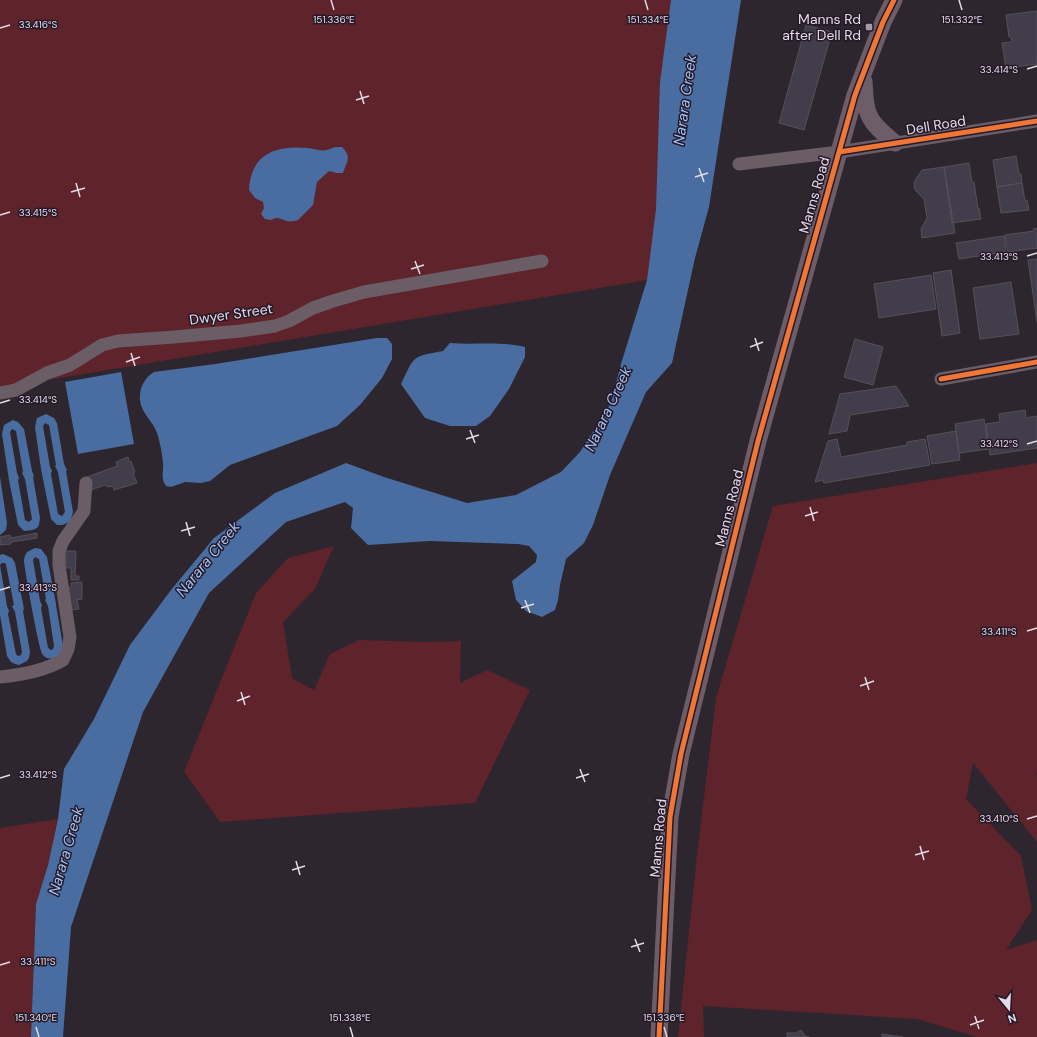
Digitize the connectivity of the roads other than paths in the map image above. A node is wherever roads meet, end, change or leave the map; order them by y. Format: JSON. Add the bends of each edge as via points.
{"nodes":[{"id":1,"x":894,"y":0,"type":"edge"},
{"id":2,"x":864,"y":73,"type":"junction"},
{"id":3,"x":1037,"y":121,"type":"edge"},
{"id":4,"x":895,"y":143,"type":"junction"},
{"id":5,"x":839,"y":152,"type":"junction"},
{"id":6,"x":739,"y":164,"type":"dead end"},
{"id":7,"x":542,"y":261,"type":"dead end"},
{"id":8,"x":1037,"y":362,"type":"edge"},
{"id":9,"x":941,"y":379,"type":"dead end"},
{"id":10,"x":0,"y":393,"type":"edge"},
{"id":11,"x":86,"y":483,"type":"dead end"},
{"id":12,"x":0,"y":677,"type":"edge"},
{"id":13,"x":659,"y":1037,"type":"edge"}],
"edges":[{"from":1,"to":2,"type":"main road","name":"Manns Road"},
{"from":2,"to":4,"type":"main road","via":[[865,101],[870,119]]},
{"from":2,"to":5,"type":"main road","name":"Manns Road"},
{"from":3,"to":4,"type":"street","name":"Dell Road"},
{"from":4,"to":5,"type":"street","name":"Dell Road"},
{"from":5,"to":6,"type":"street","name":"Dell Road"},
{"from":5,"to":13,"type":"main road","name":"Manns Road","via":[[758,441],[680,754],[670,817]]},
{"from":7,"to":10,"type":"street","name":"Dwyer Street","via":[[364,292],[333,300],[275,326],[118,340],[16,390]]},
{"from":8,"to":9,"type":"street"},
{"from":11,"to":12,"type":"street","via":[[84,511],[59,551],[58,565],[70,637],[68,649],[63,660],[54,665],[20,675]]}]}
